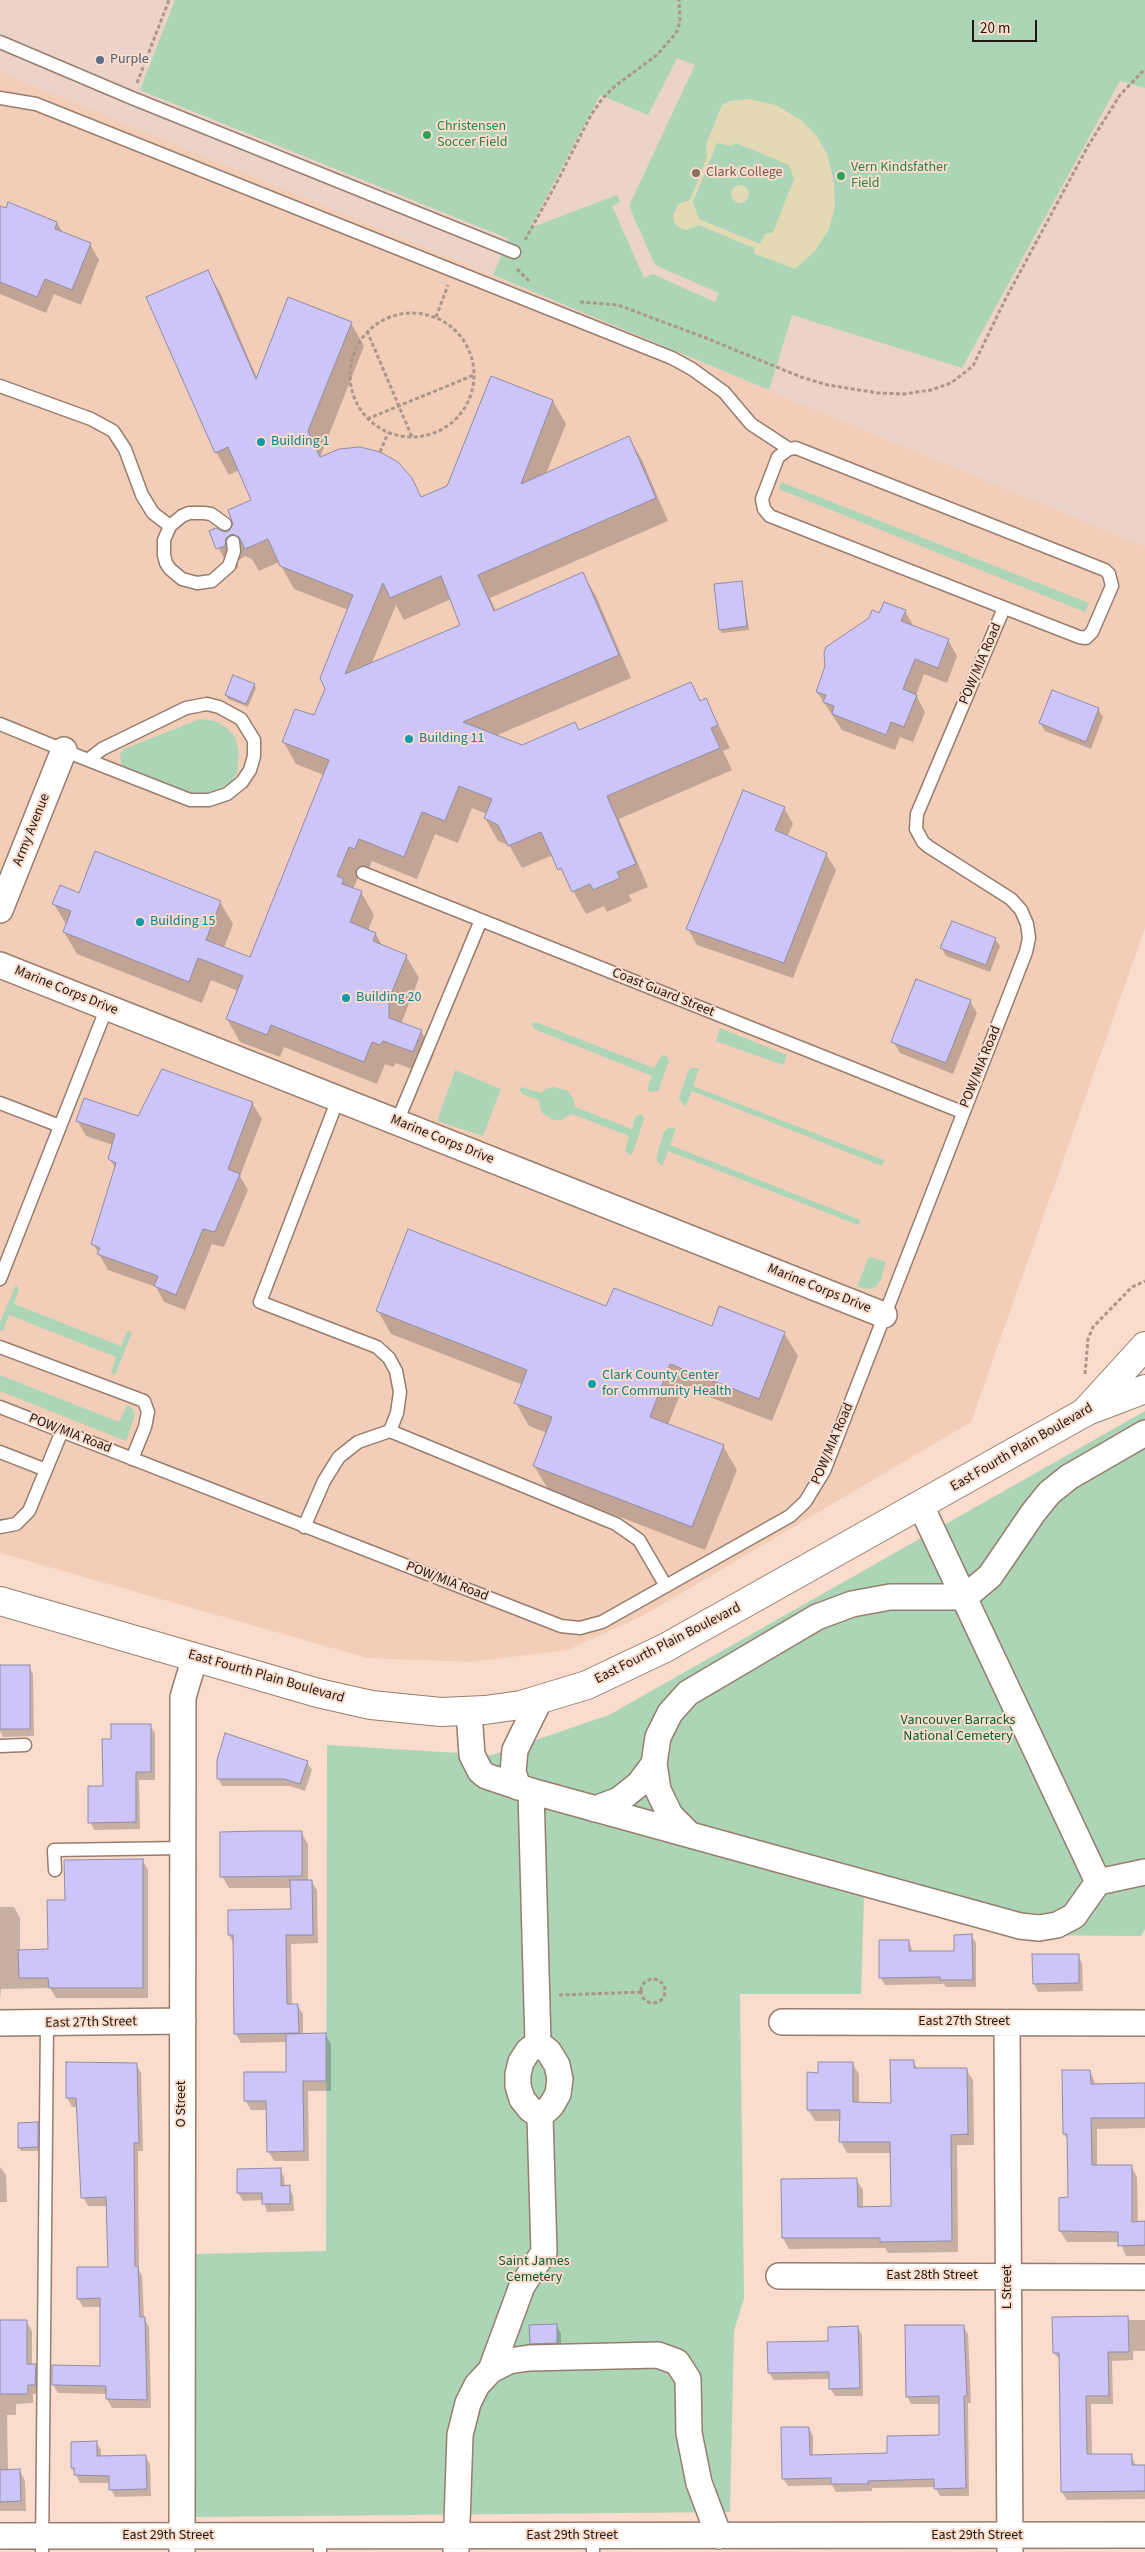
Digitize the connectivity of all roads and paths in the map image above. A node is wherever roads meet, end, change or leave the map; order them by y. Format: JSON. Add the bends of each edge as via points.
{"nodes":[{"id":1,"x":169,"y":0,"type":"edge"},
{"id":2,"x":679,"y":0,"type":"edge"},
{"id":3,"x":0,"y":42,"type":"edge"},
{"id":4,"x":1145,"y":69,"type":"edge"},
{"id":5,"x":0,"y":98,"type":"edge"},
{"id":6,"x":132,"y":98,"type":"junction"},
{"id":7,"x":514,"y":252,"type":"junction"},
{"id":8,"x":453,"y":271,"type":"junction"},
{"id":9,"x":531,"y":282,"type":"dead end"},
{"id":10,"x":572,"y":300,"type":"dead end"},
{"id":11,"x":436,"y":317,"type":"junction"},
{"id":12,"x":367,"y":331,"type":"junction"},
{"id":13,"x":474,"y":375,"type":"junction"},
{"id":14,"x":0,"y":386,"type":"edge"},
{"id":15,"x":399,"y":406,"type":"junction"},
{"id":16,"x":367,"y":419,"type":"junction"},
{"id":17,"x":388,"y":433,"type":"junction"},
{"id":18,"x":412,"y":437,"type":"junction"},
{"id":19,"x":789,"y":449,"type":"junction"},
{"id":20,"x":380,"y":452,"type":"dead end"},
{"id":21,"x":225,"y":524,"type":"dead end"},
{"id":22,"x":170,"y":526,"type":"junction"},
{"id":23,"x":234,"y":542,"type":"dead end"},
{"id":24,"x":1004,"y":608,"type":"junction"},
{"id":25,"x":0,"y":724,"type":"edge"},
{"id":26,"x":64,"y":750,"type":"junction"},
{"id":27,"x":88,"y":760,"type":"junction"},
{"id":28,"x":363,"y":873,"type":"dead end"},
{"id":29,"x":0,"y":910,"type":"edge"},
{"id":30,"x":481,"y":920,"type":"junction"},
{"id":31,"x":0,"y":965,"type":"edge"},
{"id":32,"x":107,"y":1007,"type":"junction"},
{"id":33,"x":338,"y":1099,"type":"junction"},
{"id":34,"x":0,"y":1103,"type":"edge"},
{"id":35,"x":962,"y":1112,"type":"junction"},
{"id":36,"x":397,"y":1122,"type":"junction"},
{"id":37,"x":60,"y":1126,"type":"junction"},
{"id":38,"x":0,"y":1279,"type":"edge"},
{"id":39,"x":1145,"y":1281,"type":"edge"},
{"id":40,"x":884,"y":1315,"type":"junction"},
{"id":41,"x":1145,"y":1346,"type":"edge"},
{"id":42,"x":0,"y":1347,"type":"edge"},
{"id":43,"x":1145,"y":1378,"type":"edge"},
{"id":44,"x":1145,"y":1390,"type":"edge"},
{"id":45,"x":0,"y":1407,"type":"edge"},
{"id":46,"x":1084,"y":1412,"type":"junction"},
{"id":47,"x":62,"y":1432,"type":"junction"},
{"id":48,"x":390,"y":1432,"type":"junction"},
{"id":49,"x":1145,"y":1433,"type":"edge"},
{"id":50,"x":0,"y":1452,"type":"edge"},
{"id":51,"x":132,"y":1459,"type":"junction"},
{"id":52,"x":46,"y":1470,"type":"junction"},
{"id":53,"x":921,"y":1506,"type":"junction"},
{"id":54,"x":0,"y":1527,"type":"edge"},
{"id":55,"x":304,"y":1527,"type":"junction"},
{"id":56,"x":666,"y":1586,"type":"junction"},
{"id":57,"x":965,"y":1597,"type":"junction"},
{"id":58,"x":0,"y":1601,"type":"edge"},
{"id":59,"x":195,"y":1657,"type":"junction"},
{"id":60,"x":539,"y":1701,"type":"junction"},
{"id":61,"x":468,"y":1712,"type":"junction"},
{"id":62,"x":26,"y":1745,"type":"dead end"},
{"id":63,"x":0,"y":1746,"type":"edge"},
{"id":64,"x":654,"y":1764,"type":"junction"},
{"id":65,"x":524,"y":1789,"type":"junction"},
{"id":66,"x":595,"y":1809,"type":"junction"},
{"id":67,"x":688,"y":1834,"type":"junction"},
{"id":68,"x":183,"y":1848,"type":"junction"},
{"id":69,"x":55,"y":1870,"type":"dead end"},
{"id":70,"x":1145,"y":1872,"type":"edge"},
{"id":71,"x":1098,"y":1882,"type":"junction"},
{"id":72,"x":641,"y":1992,"type":"junction"},
{"id":73,"x":537,"y":1996,"type":"junction"},
{"id":74,"x":182,"y":2021,"type":"junction"},
{"id":75,"x":782,"y":2022,"type":"dead end"},
{"id":76,"x":1007,"y":2022,"type":"junction"},
{"id":77,"x":0,"y":2023,"type":"edge"},
{"id":78,"x":47,"y":2023,"type":"junction"},
{"id":79,"x":1145,"y":2023,"type":"edge"},
{"id":80,"x":538,"y":2043,"type":"junction"},
{"id":81,"x":540,"y":2116,"type":"junction"},
{"id":82,"x":779,"y":2276,"type":"dead end"},
{"id":83,"x":1008,"y":2277,"type":"junction"},
{"id":84,"x":1145,"y":2277,"type":"edge"},
{"id":85,"x":491,"y":2370,"type":"junction"},
{"id":86,"x":0,"y":2536,"type":"edge"},
{"id":87,"x":1145,"y":2536,"type":"edge"},
{"id":88,"x":728,"y":2541,"type":"edge"},
{"id":89,"x":42,"y":2544,"type":"edge"},
{"id":90,"x":182,"y":2544,"type":"edge"},
{"id":91,"x":320,"y":2544,"type":"edge"},
{"id":92,"x":456,"y":2544,"type":"edge"},
{"id":93,"x":593,"y":2544,"type":"edge"},
{"id":94,"x":870,"y":2544,"type":"edge"},
{"id":95,"x":1010,"y":2544,"type":"edge"}],
"edges":[{"from":1,"to":6,"type":"path"},
{"from":2,"to":7,"type":"path","via":[[680,22],[676,33],[657,55],[602,99],[528,237]]},
{"from":3,"to":6,"type":"lane"},
{"from":4,"to":10,"type":"path","via":[[1120,95],[1088,146],[973,366],[951,383],[904,394],[828,385],[618,305]]},
{"from":5,"to":8,"type":"lane","via":[[36,104]]},
{"from":6,"to":7,"type":"lane"},
{"from":7,"to":9,"type":"path","via":[[517,270]]},
{"from":8,"to":11,"type":"path"},
{"from":8,"to":19,"type":"lane","via":[[692,369],[724,392],[751,424]]},
{"from":11,"to":12,"type":"path","via":[[412,312],[388,317]]},
{"from":11,"to":13,"type":"path","via":[[456,331],[470,351]]},
{"from":12,"to":15,"type":"path"},
{"from":12,"to":16,"type":"path","via":[[354,351],[349,375],[354,399]]},
{"from":13,"to":15,"type":"path"},
{"from":13,"to":18,"type":"path","via":[[470,399],[456,419],[436,433]]},
{"from":14,"to":22,"type":"lane","via":[[91,419],[113,431],[125,449],[142,495],[154,513]]},
{"from":15,"to":16,"type":"path"},
{"from":15,"to":18,"type":"path"},
{"from":16,"to":17,"type":"path"},
{"from":17,"to":18,"type":"path"},
{"from":17,"to":20,"type":"path"},
{"from":19,"to":24,"type":"lane","via":[[778,457],[762,498],[764,509],[770,516]]},
{"from":19,"to":24,"type":"lane","via":[[802,449],[1104,570],[1112,580],[1111,592],[1086,638]]},
{"from":21,"to":22,"type":"lane","via":[[211,514],[196,512],[182,516]]},
{"from":22,"to":23,"type":"lane","via":[[164,540],[164,555],[170,569],[189,582],[212,580],[224,572],[232,558]]},
{"from":24,"to":35,"type":"lane","name":"POW/MIA Road","via":[[916,822],[923,842],[1011,900],[1021,910],[1027,924],[1026,952]]},
{"from":25,"to":26,"type":"lane"},
{"from":26,"to":27,"type":"lane"},
{"from":26,"to":29,"type":"street","name":"Army Avenue"},
{"from":27,"to":27,"type":"lane","via":[[179,797],[209,800],[227,794],[242,782],[252,764],[255,748],[251,732],[241,719],[206,704],[186,708],[102,749]]},
{"from":28,"to":30,"type":"lane","name":"Coast Guard Street"},
{"from":30,"to":35,"type":"lane","name":"Coast Guard Street"},
{"from":30,"to":36,"type":"lane"},
{"from":31,"to":32,"type":"street","name":"Marine Corps Drive"},
{"from":32,"to":33,"type":"street","name":"Marine Corps Drive"},
{"from":32,"to":37,"type":"lane"},
{"from":33,"to":36,"type":"street","name":"Marine Corps Drive"},
{"from":33,"to":48,"type":"lane","via":[[260,1302],[377,1347],[389,1358],[396,1371],[400,1392]]},
{"from":34,"to":37,"type":"lane"},
{"from":35,"to":40,"type":"lane","name":"POW/MIA Road"},
{"from":36,"to":40,"type":"street","name":"Marine Corps Drive"},
{"from":37,"to":38,"type":"lane"},
{"from":39,"to":46,"type":"path","via":[[1132,1287],[1090,1333]]},
{"from":40,"to":56,"type":"lane","name":"POW/MIA Road","via":[[824,1471],[805,1502],[778,1523]]},
{"from":41,"to":46,"type":"main road"},
{"from":42,"to":51,"type":"lane","via":[[144,1401],[148,1412],[145,1427]]},
{"from":43,"to":46,"type":"main road","name":"East Fourth Plain Boulevard"},
{"from":44,"to":46,"type":"main road"},
{"from":45,"to":47,"type":"lane","name":"POW/MIA Road"},
{"from":46,"to":53,"type":"main road","name":"East Fourth Plain Boulevard"},
{"from":47,"to":51,"type":"lane","name":"POW/MIA Road"},
{"from":47,"to":52,"type":"lane"},
{"from":48,"to":55,"type":"lane","via":[[358,1442],[339,1457],[324,1481]]},
{"from":48,"to":56,"type":"lane","via":[[616,1524],[639,1540]]},
{"from":49,"to":57,"type":"street","via":[[1069,1476],[1049,1493],[990,1576]]},
{"from":50,"to":52,"type":"lane"},
{"from":51,"to":55,"type":"lane","name":"POW/MIA Road"},
{"from":52,"to":54,"type":"lane","via":[[29,1511],[16,1524]]},
{"from":53,"to":57,"type":"street"},
{"from":53,"to":60,"type":"main road","name":"East Fourth Plain Boulevard","via":[[651,1656],[587,1685]]},
{"from":55,"to":56,"type":"lane","name":"POW/MIA Road","via":[[561,1626],[580,1628],[602,1622]]},
{"from":57,"to":64,"type":"street","via":[[890,1597],[852,1604],[816,1617],[688,1693],[670,1713],[658,1737]]},
{"from":57,"to":71,"type":"street"},
{"from":58,"to":59,"type":"main road","name":"East Fourth Plain Boulevard"},
{"from":59,"to":61,"type":"main road","name":"East Fourth Plain Boulevard","via":[[318,1693],[372,1705],[418,1711]]},
{"from":59,"to":68,"type":"street","name":"O Street","via":[[184,1697]]},
{"from":60,"to":61,"type":"main road","name":"East Fourth Plain Boulevard"},
{"from":60,"to":65,"type":"street","via":[[515,1750],[513,1772]]},
{"from":61,"to":65,"type":"street","via":[[470,1745],[480,1771]]},
{"from":62,"to":63,"type":"lane"},
{"from":64,"to":66,"type":"street","via":[[639,1784],[618,1800]]},
{"from":64,"to":67,"type":"street","via":[[658,1790],[670,1815]]},
{"from":65,"to":66,"type":"street"},
{"from":65,"to":73,"type":"street"},
{"from":66,"to":67,"type":"street"},
{"from":67,"to":71,"type":"street","via":[[1020,1926],[1058,1925],[1074,1916]]},
{"from":68,"to":69,"type":"lane","via":[[54,1850]]},
{"from":68,"to":74,"type":"street","name":"O Street"},
{"from":70,"to":71,"type":"street"},
{"from":72,"to":72,"type":"path","via":[[645,2000],[654,2003],[662,1999],[665,1991],[661,1982],[653,1979],[644,1983]]},
{"from":72,"to":73,"type":"path"},
{"from":73,"to":80,"type":"street"},
{"from":74,"to":78,"type":"street","name":"East 27th Street"},
{"from":74,"to":90,"type":"street","name":"O Street"},
{"from":75,"to":76,"type":"street","name":"East 27th Street"},
{"from":76,"to":79,"type":"street","name":"East 27th Street"},
{"from":76,"to":83,"type":"street","name":"L Street"},
{"from":77,"to":78,"type":"street","name":"East 27th Street"},
{"from":78,"to":89,"type":"lane"},
{"from":80,"to":81,"type":"street","via":[[550,2052],[560,2079],[558,2094]]},
{"from":80,"to":81,"type":"street","via":[[521,2062],[518,2086],[522,2099]]},
{"from":81,"to":85,"type":"street","via":[[544,2252],[522,2286]]},
{"from":82,"to":83,"type":"street","name":"East 28th Street"},
{"from":83,"to":84,"type":"street","name":"East 28th Street"},
{"from":83,"to":95,"type":"street","name":"L Street"},
{"from":85,"to":88,"type":"street","via":[[509,2361],[528,2358],[658,2355],[677,2362],[688,2379],[689,2433],[699,2483]]},
{"from":85,"to":92,"type":"street","via":[[474,2391],[460,2435]]},
{"from":86,"to":89,"type":"street","name":"East 29th Street"},
{"from":87,"to":95,"type":"street","name":"East 29th Street"},
{"from":88,"to":93,"type":"street","name":"East 29th Street"},
{"from":88,"to":94,"type":"street","name":"East 29th Street"},
{"from":89,"to":90,"type":"street","name":"East 29th Street"},
{"from":90,"to":91,"type":"street","name":"East 29th Street"},
{"from":91,"to":92,"type":"street","name":"East 29th Street"},
{"from":92,"to":93,"type":"street","name":"East 29th Street"},
{"from":94,"to":95,"type":"street","name":"East 29th Street"}]}
